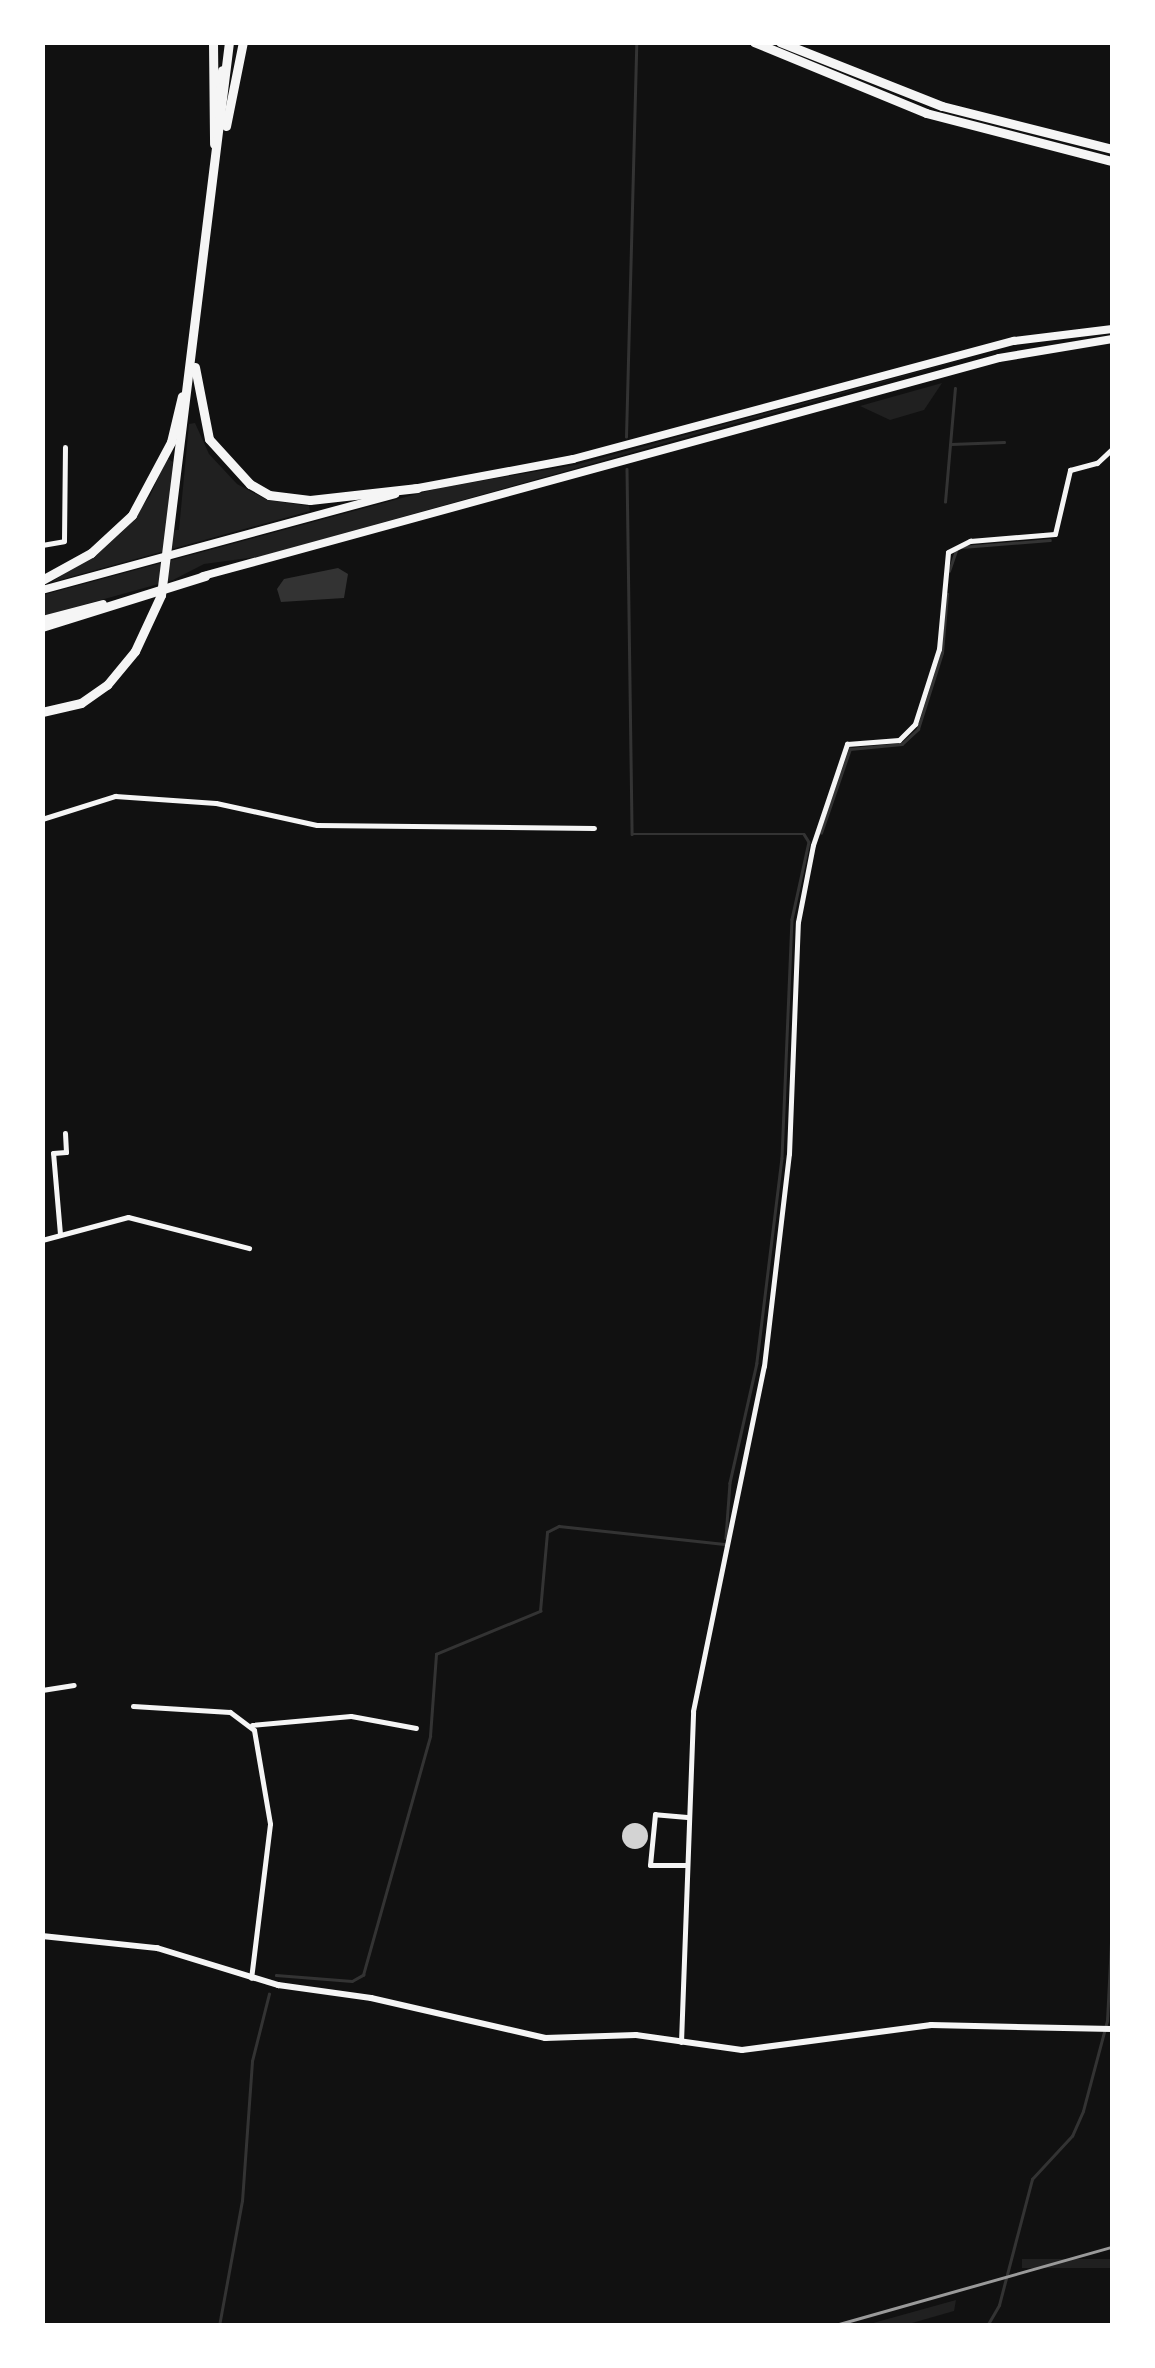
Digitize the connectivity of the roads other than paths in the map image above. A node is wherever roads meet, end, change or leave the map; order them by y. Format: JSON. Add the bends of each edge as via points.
{"nodes":[{"id":1,"x":213,"y":42,"type":"edge"},
{"id":2,"x":228,"y":42,"type":"edge"},
{"id":3,"x":244,"y":42,"type":"edge"},
{"id":4,"x":754,"y":42,"type":"edge"},
{"id":5,"x":780,"y":42,"type":"edge"},
{"id":6,"x":1112,"y":149,"type":"edge"},
{"id":7,"x":1112,"y":161,"type":"edge"},
{"id":8,"x":215,"y":162,"type":"junction"},
{"id":9,"x":1112,"y":328,"type":"edge"},
{"id":10,"x":1112,"y":340,"type":"edge"},
{"id":11,"x":193,"y":345,"type":"junction"},
{"id":12,"x":65,"y":446,"type":"dead end"},
{"id":13,"x":1112,"y":449,"type":"edge"},
{"id":14,"x":417,"y":488,"type":"junction"},
{"id":15,"x":42,"y":545,"type":"edge"},
{"id":16,"x":206,"y":576,"type":"joint"},
{"id":17,"x":42,"y":580,"type":"edge"},
{"id":18,"x":42,"y":590,"type":"edge"},
{"id":19,"x":42,"y":624,"type":"edge"},
{"id":20,"x":42,"y":712,"type":"edge"},
{"id":21,"x":42,"y":820,"type":"edge"},
{"id":22,"x":594,"y":828,"type":"dead end"},
{"id":23,"x":65,"y":1133,"type":"dead end"},
{"id":24,"x":60,"y":1234,"type":"junction"},
{"id":25,"x":42,"y":1240,"type":"edge"},
{"id":26,"x":249,"y":1248,"type":"dead end"},
{"id":27,"x":74,"y":1684,"type":"dead end"},
{"id":28,"x":42,"y":1690,"type":"edge"},
{"id":29,"x":133,"y":1706,"type":"dead end"},
{"id":30,"x":252,"y":1724,"type":"junction"},
{"id":31,"x":416,"y":1728,"type":"dead end"},
{"id":32,"x":687,"y":1817,"type":"junction"},
{"id":33,"x":687,"y":1866,"type":"junction"},
{"id":34,"x":42,"y":1936,"type":"edge"},
{"id":35,"x":252,"y":1978,"type":"junction"},
{"id":36,"x":1112,"y":2029,"type":"edge"},
{"id":37,"x":681,"y":2042,"type":"junction"}],
"edges":[{"from":1,"to":8,"type":"highway"},
{"from":2,"to":8,"type":"highway"},
{"from":3,"to":8,"type":"highway"},
{"from":4,"to":7,"type":"highway","via":[[926,113]]},
{"from":5,"to":6,"type":"highway","via":[[942,106]]},
{"from":8,"to":11,"type":"highway"},
{"from":9,"to":14,"type":"main road","via":[[1014,341],[583,457]]},
{"from":10,"to":16,"type":"main road","via":[[1006,356]]},
{"from":11,"to":14,"type":"highway","via":[[208,439],[250,484],[269,495],[310,500]]},
{"from":11,"to":17,"type":"highway","via":[[171,442],[142,501],[91,553]]},
{"from":11,"to":20,"type":"highway","via":[[174,534],[160,599],[135,651],[107,685],[81,703]]},
{"from":12,"to":15,"type":"street","via":[[64,542]]},
{"from":13,"to":32,"type":"street","via":[[1097,463],[1070,470],[1054,534],[970,540],[948,552],[939,649],[915,724],[899,740],[847,744],[818,828],[798,922],[788,1154],[764,1366],[693,1711]]},
{"from":14,"to":18,"type":"main road"},
{"from":16,"to":19,"type":"highway"},
{"from":21,"to":22,"type":"street","via":[[115,796],[216,803],[317,825]]},
{"from":23,"to":24,"type":"street","via":[[66,1152],[53,1153]]},
{"from":24,"to":25,"type":"street"},
{"from":24,"to":26,"type":"street","via":[[144,1218]]},
{"from":27,"to":28,"type":"street"},
{"from":29,"to":30,"type":"street","via":[[230,1712]]},
{"from":30,"to":31,"type":"street","via":[[351,1716]]},
{"from":30,"to":35,"type":"street","via":[[270,1824]]},
{"from":32,"to":33,"type":"street"},
{"from":32,"to":33,"type":"street","via":[[655,1814],[650,1865]]},
{"from":33,"to":37,"type":"street"},
{"from":34,"to":35,"type":"street","via":[[157,1948]]},
{"from":35,"to":37,"type":"street","via":[[546,2038]]},
{"from":36,"to":37,"type":"street","via":[[931,2025],[742,2050]]}]}
